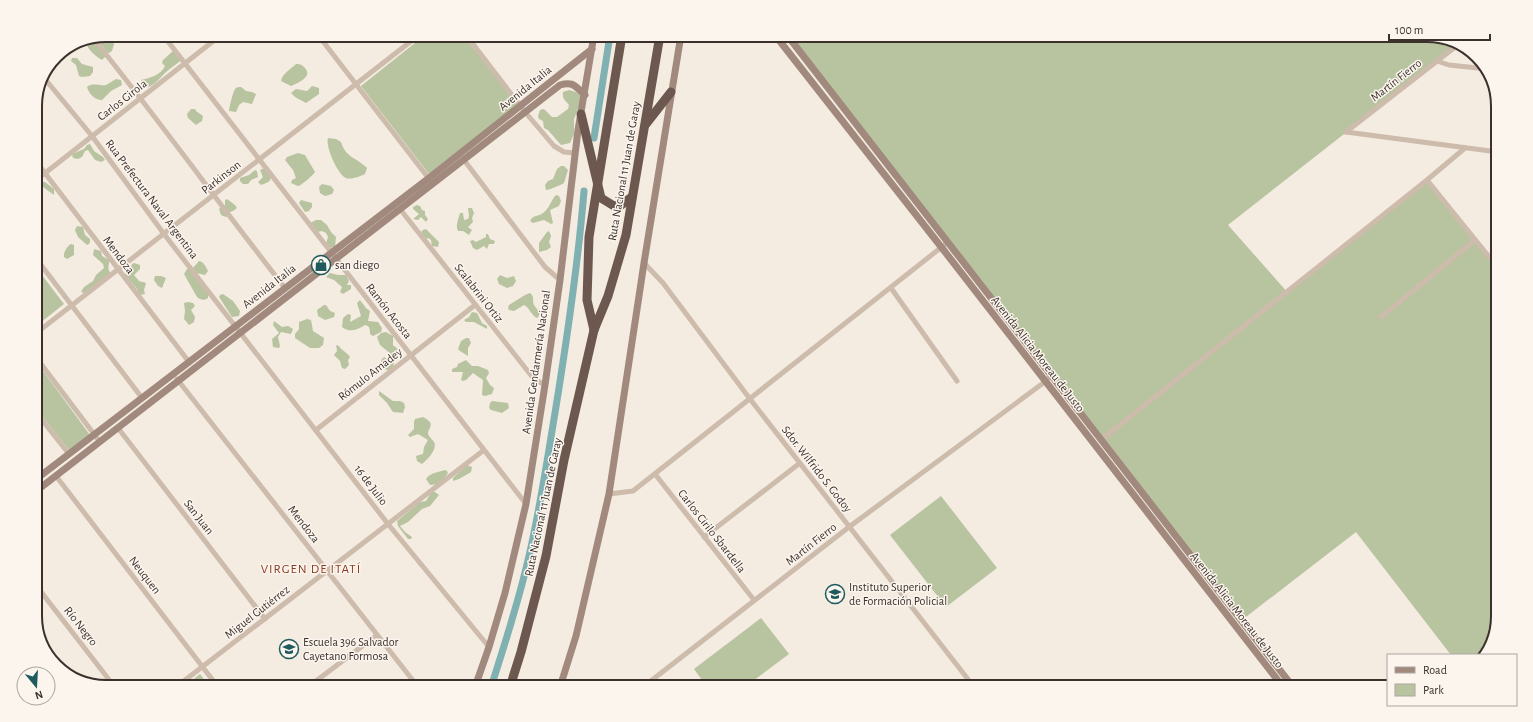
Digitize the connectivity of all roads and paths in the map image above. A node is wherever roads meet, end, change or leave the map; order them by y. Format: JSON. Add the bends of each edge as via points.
{"nodes":[{"id":1,"x":168,"y":42,"type":"edge"},
{"id":2,"x":212,"y":42,"type":"edge"},
{"id":3,"x":323,"y":42,"type":"edge"},
{"id":4,"x":410,"y":42,"type":"edge"},
{"id":5,"x":471,"y":42,"type":"edge"},
{"id":6,"x":593,"y":42,"type":"edge"},
{"id":7,"x":621,"y":42,"type":"edge"},
{"id":8,"x":659,"y":42,"type":"edge"},
{"id":9,"x":680,"y":42,"type":"edge"},
{"id":10,"x":780,"y":42,"type":"edge"},
{"id":11,"x":792,"y":42,"type":"edge"},
{"id":12,"x":97,"y":43,"type":"edge"},
{"id":13,"x":1454,"y":48,"type":"edge"},
{"id":14,"x":592,"y":49,"type":"junction"},
{"id":15,"x":1437,"y":61,"type":"junction"},
{"id":16,"x":184,"y":63,"type":"junction"},
{"id":17,"x":1479,"y":68,"type":"edge"},
{"id":18,"x":47,"y":82,"type":"edge"},
{"id":19,"x":356,"y":85,"type":"junction"},
{"id":20,"x":671,"y":92,"type":"junction"},
{"id":21,"x":585,"y":95,"type":"junction"},
{"id":22,"x":141,"y":98,"type":"junction"},
{"id":23,"x":523,"y":109,"type":"junction"},
{"id":24,"x":581,"y":114,"type":"junction"},
{"id":25,"x":645,"y":125,"type":"junction"},
{"id":26,"x":92,"y":136,"type":"junction"},
{"id":27,"x":1465,"y":148,"type":"junction"},
{"id":28,"x":1491,"y":151,"type":"edge"},
{"id":29,"x":575,"y":153,"type":"junction"},
{"id":30,"x":259,"y":160,"type":"junction"},
{"id":31,"x":464,"y":160,"type":"junction"},
{"id":32,"x":42,"y":168,"type":"edge"},
{"id":33,"x":46,"y":173,"type":"junction"},
{"id":34,"x":42,"y":176,"type":"edge"},
{"id":35,"x":1427,"y":180,"type":"junction"},
{"id":36,"x":431,"y":181,"type":"junction"},
{"id":37,"x":597,"y":182,"type":"junction"},
{"id":38,"x":213,"y":196,"type":"junction"},
{"id":39,"x":632,"y":197,"type":"junction"},
{"id":40,"x":400,"y":209,"type":"junction"},
{"id":41,"x":164,"y":234,"type":"junction"},
{"id":42,"x":1475,"y":240,"type":"junction"},
{"id":43,"x":948,"y":242,"type":"junction"},
{"id":44,"x":942,"y":248,"type":"junction"},
{"id":45,"x":331,"y":253,"type":"junction"},
{"id":46,"x":336,"y":259,"type":"junction"},
{"id":47,"x":1491,"y":259,"type":"edge"},
{"id":48,"x":644,"y":263,"type":"junction"},
{"id":49,"x":42,"y":266,"type":"edge"},
{"id":50,"x":118,"y":270,"type":"junction"},
{"id":51,"x":560,"y":280,"type":"junction"},
{"id":52,"x":285,"y":288,"type":"junction"},
{"id":53,"x":891,"y":288,"type":"junction"},
{"id":54,"x":475,"y":305,"type":"junction"},
{"id":55,"x":72,"y":306,"type":"junction"},
{"id":56,"x":1381,"y":317,"type":"dead end"},
{"id":57,"x":236,"y":326,"type":"junction"},
{"id":58,"x":42,"y":329,"type":"edge"},
{"id":59,"x":594,"y":330,"type":"junction"},
{"id":60,"x":241,"y":332,"type":"junction"},
{"id":61,"x":410,"y":355,"type":"junction"},
{"id":62,"x":189,"y":362,"type":"junction"},
{"id":63,"x":42,"y":365,"type":"edge"},
{"id":64,"x":173,"y":374,"type":"junction"},
{"id":65,"x":1051,"y":375,"type":"junction"},
{"id":66,"x":957,"y":380,"type":"dead end"},
{"id":67,"x":179,"y":381,"type":"junction"},
{"id":68,"x":1046,"y":381,"type":"junction"},
{"id":69,"x":545,"y":385,"type":"junction"},
{"id":70,"x":142,"y":398,"type":"junction"},
{"id":71,"x":750,"y":399,"type":"junction"},
{"id":72,"x":42,"y":420,"type":"edge"},
{"id":73,"x":118,"y":428,"type":"junction"},
{"id":74,"x":316,"y":430,"type":"junction"},
{"id":75,"x":94,"y":435,"type":"junction"},
{"id":76,"x":1101,"y":440,"type":"junction"},
{"id":77,"x":100,"y":442,"type":"junction"},
{"id":78,"x":484,"y":450,"type":"junction"},
{"id":79,"x":69,"y":454,"type":"junction"},
{"id":80,"x":800,"y":463,"type":"junction"},
{"id":81,"x":654,"y":474,"type":"junction"},
{"id":82,"x":42,"y":475,"type":"edge"},
{"id":83,"x":56,"y":476,"type":"junction"},
{"id":84,"x":42,"y":487,"type":"edge"},
{"id":85,"x":609,"y":494,"type":"junction"},
{"id":86,"x":526,"y":504,"type":"junction"},
{"id":87,"x":388,"y":524,"type":"junction"},
{"id":88,"x":849,"y":527,"type":"junction"},
{"id":89,"x":704,"y":537,"type":"junction"},
{"id":90,"x":328,"y":570,"type":"junction"},
{"id":91,"x":42,"y":593,"type":"edge"},
{"id":92,"x":754,"y":600,"type":"junction"},
{"id":93,"x":265,"y":618,"type":"junction"},
{"id":94,"x":377,"y":635,"type":"junction"},
{"id":95,"x":489,"y":647,"type":"junction"},
{"id":96,"x":203,"y":666,"type":"junction"},
{"id":97,"x":109,"y":680,"type":"edge"},
{"id":98,"x":185,"y":680,"type":"edge"},
{"id":99,"x":213,"y":680,"type":"edge"},
{"id":100,"x":318,"y":680,"type":"edge"},
{"id":101,"x":412,"y":680,"type":"edge"},
{"id":102,"x":477,"y":680,"type":"edge"},
{"id":103,"x":512,"y":680,"type":"edge"},
{"id":104,"x":562,"y":680,"type":"edge"},
{"id":105,"x":652,"y":680,"type":"edge"},
{"id":106,"x":969,"y":680,"type":"edge"},
{"id":107,"x":1278,"y":680,"type":"edge"},
{"id":108,"x":1288,"y":680,"type":"edge"}],
"edges":[{"from":1,"to":16,"type":"street","name":"Ramón Acosta"},
{"from":2,"to":16,"type":"street","name":"Carlos Girola"},
{"from":3,"to":19,"type":"street"},
{"from":4,"to":19,"type":"street","name":"Parkinson"},
{"from":5,"to":23,"type":"street"},
{"from":6,"to":14,"type":"main road","name":"Avenida Gendarmería Nacional"},
{"from":7,"to":37,"type":"highway","name":"Ruta Nacional 11 Juan de Garay"},
{"from":8,"to":25,"type":"highway","name":"Ruta Nacional 11 Juan de Garay"},
{"from":9,"to":20,"type":"main road"},
{"from":10,"to":44,"type":"main road","name":"Avenida Alicia Moreau de Justo"},
{"from":11,"to":43,"type":"main road","name":"Avenida Alicia Moreau de Justo"},
{"from":12,"to":22,"type":"street"},
{"from":13,"to":15,"type":"street","name":"Martín Fierro"},
{"from":14,"to":21,"type":"main road","name":"Avenida Gendarmería Nacional"},
{"from":14,"to":23,"type":"main road","name":"Avenida Italia"},
{"from":15,"to":17,"type":"street"},
{"from":15,"to":27,"type":"street","name":"Martín Fierro","via":[[1346,132]]},
{"from":16,"to":22,"type":"street","name":"Carlos Girola"},
{"from":16,"to":30,"type":"street","name":"Ramón Acosta"},
{"from":18,"to":26,"type":"street","name":"Rua Prefectura Naval Argentina"},
{"from":19,"to":30,"type":"street","name":"Parkinson"},
{"from":19,"to":36,"type":"street"},
{"from":20,"to":25,"type":"highway"},
{"from":20,"to":48,"type":"main road"},
{"from":21,"to":23,"type":"main road","name":"Avenida Italia","via":[[574,84],[568,82]]},
{"from":21,"to":24,"type":"main road","name":"Avenida Gendarmería Nacional"},
{"from":22,"to":26,"type":"street","name":"Carlos Girola"},
{"from":22,"to":38,"type":"street"},
{"from":23,"to":29,"type":"street","via":[[554,146],[564,152]]},
{"from":23,"to":31,"type":"main road","name":"Avenida Italia"},
{"from":23,"to":36,"type":"main road","name":"Avenida Italia"},
{"from":24,"to":29,"type":"main road","name":"Avenida Gendarmería Nacional"},
{"from":24,"to":37,"type":"highway"},
{"from":25,"to":39,"type":"highway","name":"Ruta Nacional 11 Juan de Garay"},
{"from":26,"to":33,"type":"street","name":"Carlos Girola"},
{"from":26,"to":41,"type":"street","name":"Rua Prefectura Naval Argentina"},
{"from":27,"to":28,"type":"street"},
{"from":27,"to":35,"type":"street"},
{"from":29,"to":51,"type":"main road","name":"Avenida Gendarmería Nacional"},
{"from":30,"to":38,"type":"street","name":"Parkinson"},
{"from":30,"to":45,"type":"street","name":"Ramón Acosta"},
{"from":31,"to":36,"type":"main road","name":"Avenida Italia"},
{"from":31,"to":51,"type":"street","via":[[545,267]]},
{"from":32,"to":33,"type":"street","name":"Mendoza"},
{"from":33,"to":34,"type":"street","name":"Carlos Girola"},
{"from":33,"to":50,"type":"street","name":"Mendoza"},
{"from":35,"to":42,"type":"street"},
{"from":35,"to":76,"type":"street"},
{"from":36,"to":40,"type":"main road","name":"Avenida Italia"},
{"from":36,"to":45,"type":"main road","name":"Avenida Italia"},
{"from":37,"to":39,"type":"highway","via":[[601,198],[614,206],[621,205]]},
{"from":37,"to":59,"type":"highway","name":"Ruta Nacional 11 Juan de Garay","via":[[589,237],[587,300]]},
{"from":38,"to":41,"type":"street","name":"Parkinson"},
{"from":38,"to":52,"type":"street"},
{"from":39,"to":59,"type":"highway","name":"Ruta Nacional 11 Juan de Garay","via":[[626,235],[608,296]]},
{"from":40,"to":46,"type":"main road","name":"Avenida Italia"},
{"from":40,"to":54,"type":"street","name":"Scalabrini Ortiz"},
{"from":41,"to":50,"type":"street","name":"Parkinson"},
{"from":41,"to":57,"type":"street","name":"Rua Prefectura Naval Argentina"},
{"from":42,"to":47,"type":"street"},
{"from":42,"to":56,"type":"street"},
{"from":43,"to":44,"type":"street"},
{"from":43,"to":65,"type":"main road","name":"Avenida Alicia Moreau de Justo"},
{"from":44,"to":53,"type":"street"},
{"from":44,"to":68,"type":"main road","name":"Avenida Alicia Moreau de Justo"},
{"from":45,"to":46,"type":"street","name":"Ramón Acosta"},
{"from":45,"to":52,"type":"main road","name":"Avenida Italia"},
{"from":46,"to":60,"type":"main road","name":"Avenida Italia"},
{"from":46,"to":61,"type":"street","name":"Ramón Acosta"},
{"from":48,"to":71,"type":"street","name":"Sdor. Wilfrido S. Godoy","via":[[663,283]]},
{"from":48,"to":85,"type":"main road"},
{"from":49,"to":55,"type":"street"},
{"from":50,"to":55,"type":"street","name":"Parkinson"},
{"from":50,"to":62,"type":"street","name":"Mendoza"},
{"from":51,"to":69,"type":"main road","name":"Avenida Gendarmería Nacional"},
{"from":52,"to":57,"type":"main road","name":"Avenida Italia"},
{"from":53,"to":66,"type":"street"},
{"from":53,"to":71,"type":"street"},
{"from":54,"to":61,"type":"street","name":"Rómulo Amadey"},
{"from":54,"to":69,"type":"street","name":"Scalabrini Ortiz","via":[[534,379]]},
{"from":55,"to":58,"type":"street","name":"Parkinson"},
{"from":55,"to":70,"type":"street"},
{"from":57,"to":60,"type":"street","name":"Rua Prefectura Naval Argentina"},
{"from":57,"to":62,"type":"main road","name":"Avenida Italia"},
{"from":59,"to":103,"type":"highway","name":"Ruta Nacional 11 Juan de Garay","via":[[564,460],[546,556]]},
{"from":60,"to":67,"type":"main road","name":"Avenida Italia"},
{"from":60,"to":74,"type":"street","name":"16 de Julio"},
{"from":61,"to":74,"type":"street","name":"Rómulo Amadey"},
{"from":61,"to":78,"type":"street","name":"Ramón Acosta"},
{"from":62,"to":64,"type":"main road","name":"Avenida Italia"},
{"from":63,"to":75,"type":"street"},
{"from":64,"to":67,"type":"street","name":"Mendoza"},
{"from":64,"to":70,"type":"main road","name":"Avenida Italia"},
{"from":65,"to":68,"type":"street","name":"Martín Fierro"},
{"from":65,"to":76,"type":"main road","name":"Avenida Alicia Moreau de Justo"},
{"from":67,"to":73,"type":"main road","name":"Avenida Italia"},
{"from":67,"to":90,"type":"street","name":"Mendoza"},
{"from":68,"to":88,"type":"street","name":"Martín Fierro"},
{"from":68,"to":107,"type":"main road","name":"Avenida Alicia Moreau de Justo"},
{"from":69,"to":86,"type":"main road","name":"Avenida Gendarmería Nacional"},
{"from":70,"to":75,"type":"main road","name":"Avenida Italia"},
{"from":71,"to":80,"type":"street","name":"Sdor. Wilfrido S. Godoy"},
{"from":71,"to":81,"type":"street"},
{"from":72,"to":79,"type":"street"},
{"from":73,"to":77,"type":"main road","name":"Avenida Italia"},
{"from":73,"to":93,"type":"street","name":"San Juan"},
{"from":74,"to":87,"type":"street","name":"16 de Julio"},
{"from":75,"to":77,"type":"street"},
{"from":75,"to":79,"type":"main road","name":"Avenida Italia"},
{"from":76,"to":108,"type":"main road","name":"Avenida Alicia Moreau de Justo"},
{"from":77,"to":83,"type":"main road","name":"Avenida Italia"},
{"from":78,"to":86,"type":"street","name":"Ramón Acosta"},
{"from":78,"to":87,"type":"street","name":"Miguel Gutiérrez"},
{"from":79,"to":82,"type":"main road","name":"Avenida Italia"},
{"from":80,"to":88,"type":"street","name":"Sdor. Wilfrido S. Godoy"},
{"from":80,"to":89,"type":"street"},
{"from":81,"to":85,"type":"street","via":[[633,491]]},
{"from":81,"to":89,"type":"street","name":"Carlos Cirilo Sbardella"},
{"from":83,"to":84,"type":"main road","name":"Avenida Italia"},
{"from":83,"to":96,"type":"street","name":"Neuquen"},
{"from":85,"to":104,"type":"main road","via":[[576,636]]},
{"from":86,"to":95,"type":"main road","name":"Avenida Gendarmería Nacional"},
{"from":87,"to":90,"type":"street","name":"Miguel Gutiérrez"},
{"from":87,"to":95,"type":"street","name":"16 de Julio"},
{"from":88,"to":92,"type":"street","name":"Martín Fierro"},
{"from":88,"to":106,"type":"street","name":"Sdor. Wilfrido S. Godoy"},
{"from":89,"to":92,"type":"street","name":"Carlos Cirilo Sbardella"},
{"from":90,"to":93,"type":"street","name":"Miguel Gutiérrez"},
{"from":90,"to":94,"type":"street","name":"Mendoza"},
{"from":91,"to":97,"type":"street","name":"Río Negro"},
{"from":92,"to":105,"type":"street","name":"Martín Fierro"},
{"from":93,"to":96,"type":"street","name":"Miguel Gutiérrez"},
{"from":94,"to":100,"type":"street"},
{"from":94,"to":101,"type":"street","name":"Mendoza"},
{"from":95,"to":102,"type":"main road","name":"Avenida Gendarmería Nacional"},
{"from":96,"to":98,"type":"street","name":"Miguel Gutiérrez"},
{"from":96,"to":99,"type":"street","name":"Neuquen"}]}
